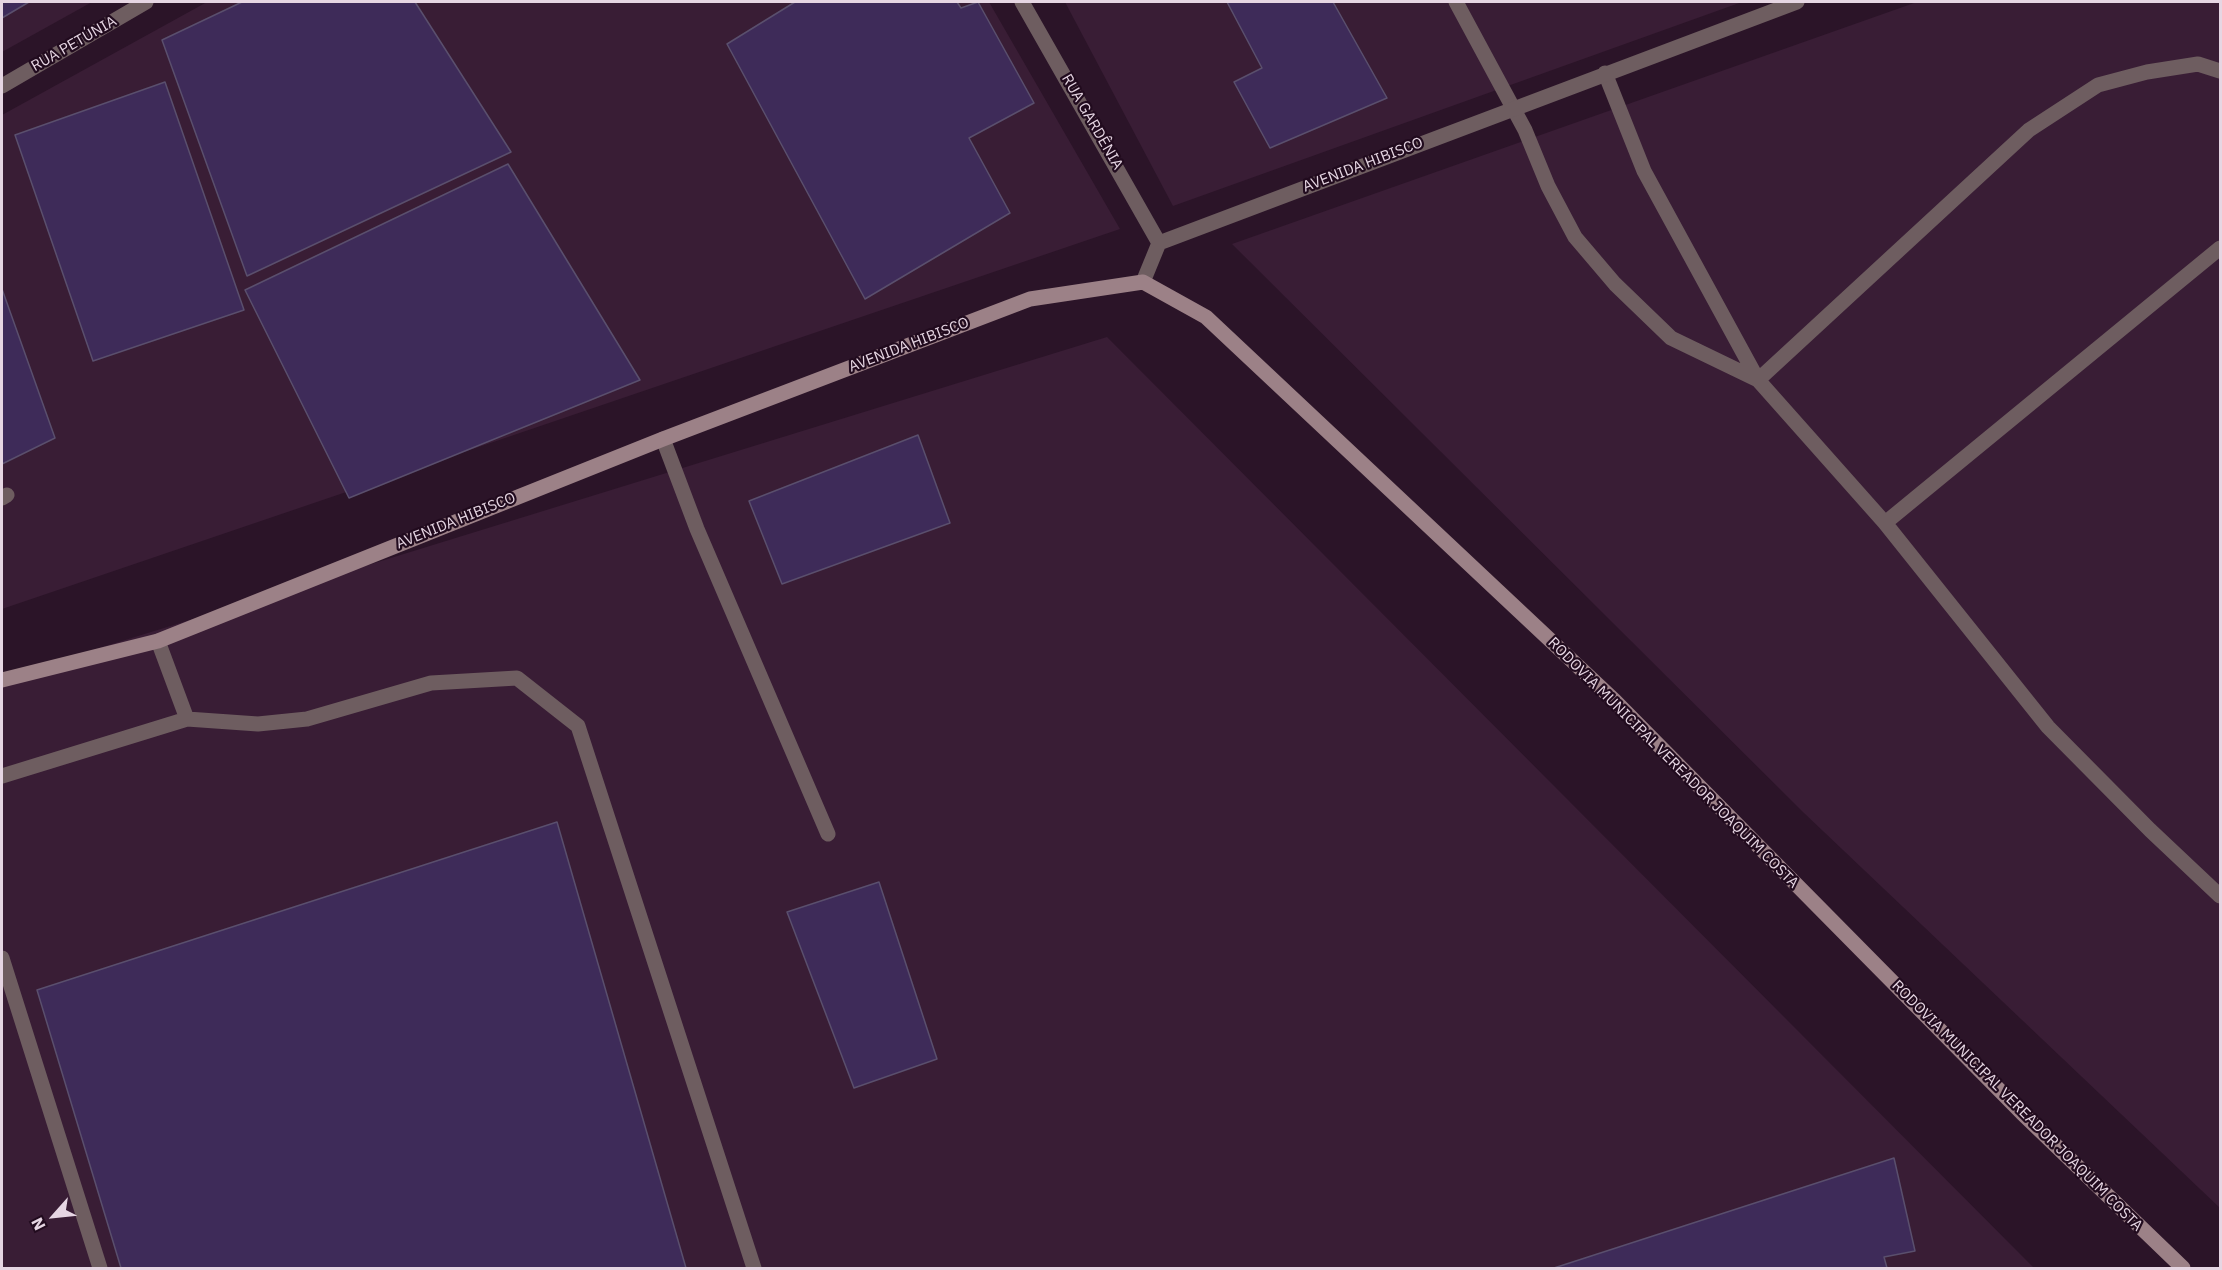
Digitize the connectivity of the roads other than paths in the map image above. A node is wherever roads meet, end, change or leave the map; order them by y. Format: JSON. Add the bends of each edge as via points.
{"nodes":[{"id":1,"x":146,"y":2,"type":"edge"},
{"id":2,"x":1022,"y":2,"type":"edge"},
{"id":3,"x":1456,"y":2,"type":"edge"},
{"id":4,"x":1797,"y":2,"type":"edge"},
{"id":5,"x":2220,"y":71,"type":"edge"},
{"id":6,"x":1605,"y":73,"type":"junction"},
{"id":7,"x":2,"y":86,"type":"edge"},
{"id":8,"x":1512,"y":108,"type":"junction"},
{"id":9,"x":1159,"y":243,"type":"junction"},
{"id":10,"x":2220,"y":248,"type":"edge"},
{"id":11,"x":1143,"y":282,"type":"junction"},
{"id":12,"x":1758,"y":380,"type":"junction"},
{"id":13,"x":663,"y":439,"type":"junction"},
{"id":14,"x":1885,"y":523,"type":"junction"},
{"id":15,"x":158,"y":640,"type":"junction"},
{"id":16,"x":2,"y":680,"type":"edge"},
{"id":17,"x":186,"y":719,"type":"junction"},
{"id":18,"x":2,"y":776,"type":"edge"},
{"id":19,"x":828,"y":834,"type":"dead end"},
{"id":20,"x":2220,"y":896,"type":"edge"},
{"id":21,"x":2,"y":958,"type":"edge"},
{"id":22,"x":100,"y":1269,"type":"edge"},
{"id":23,"x":754,"y":1269,"type":"edge"},
{"id":24,"x":2182,"y":1269,"type":"edge"}],
"edges":[{"from":1,"to":7,"type":"street","name":"RUA PETÚNIA"},
{"from":2,"to":9,"type":"street","name":"RUA GARDÊNIA"},
{"from":3,"to":8,"type":"street"},
{"from":4,"to":6,"type":"street","name":"AVENIDA HIBISCO"},
{"from":5,"to":12,"type":"street","via":[[2198,64],[2098,85],[2029,130]]},
{"from":6,"to":8,"type":"street","name":"AVENIDA HIBISCO"},
{"from":6,"to":12,"type":"street","via":[[1644,171]]},
{"from":8,"to":9,"type":"street","name":"AVENIDA HIBISCO"},
{"from":8,"to":12,"type":"street","via":[[1575,237],[1615,284],[1671,338]]},
{"from":9,"to":11,"type":"street"},
{"from":10,"to":14,"type":"street"},
{"from":11,"to":13,"type":"main road","name":"AVENIDA HIBISCO","via":[[1030,299]]},
{"from":11,"to":24,"type":"main road","name":"RODOVIA MUNICIPAL VEREADOR JOAQUIM COSTA","via":[[1206,317],[1615,701],[2022,1113]]},
{"from":12,"to":14,"type":"street"},
{"from":13,"to":15,"type":"main road","name":"AVENIDA HIBISCO"},
{"from":13,"to":19,"type":"street","via":[[697,530]]},
{"from":14,"to":20,"type":"street","via":[[2048,727]]},
{"from":15,"to":16,"type":"main road","name":"AVENIDA HIBISCO"},
{"from":15,"to":17,"type":"street"},
{"from":17,"to":18,"type":"street"},
{"from":17,"to":23,"type":"street","via":[[258,724],[307,719],[431,683],[517,678],[578,726]]},
{"from":21,"to":22,"type":"street"}]}
